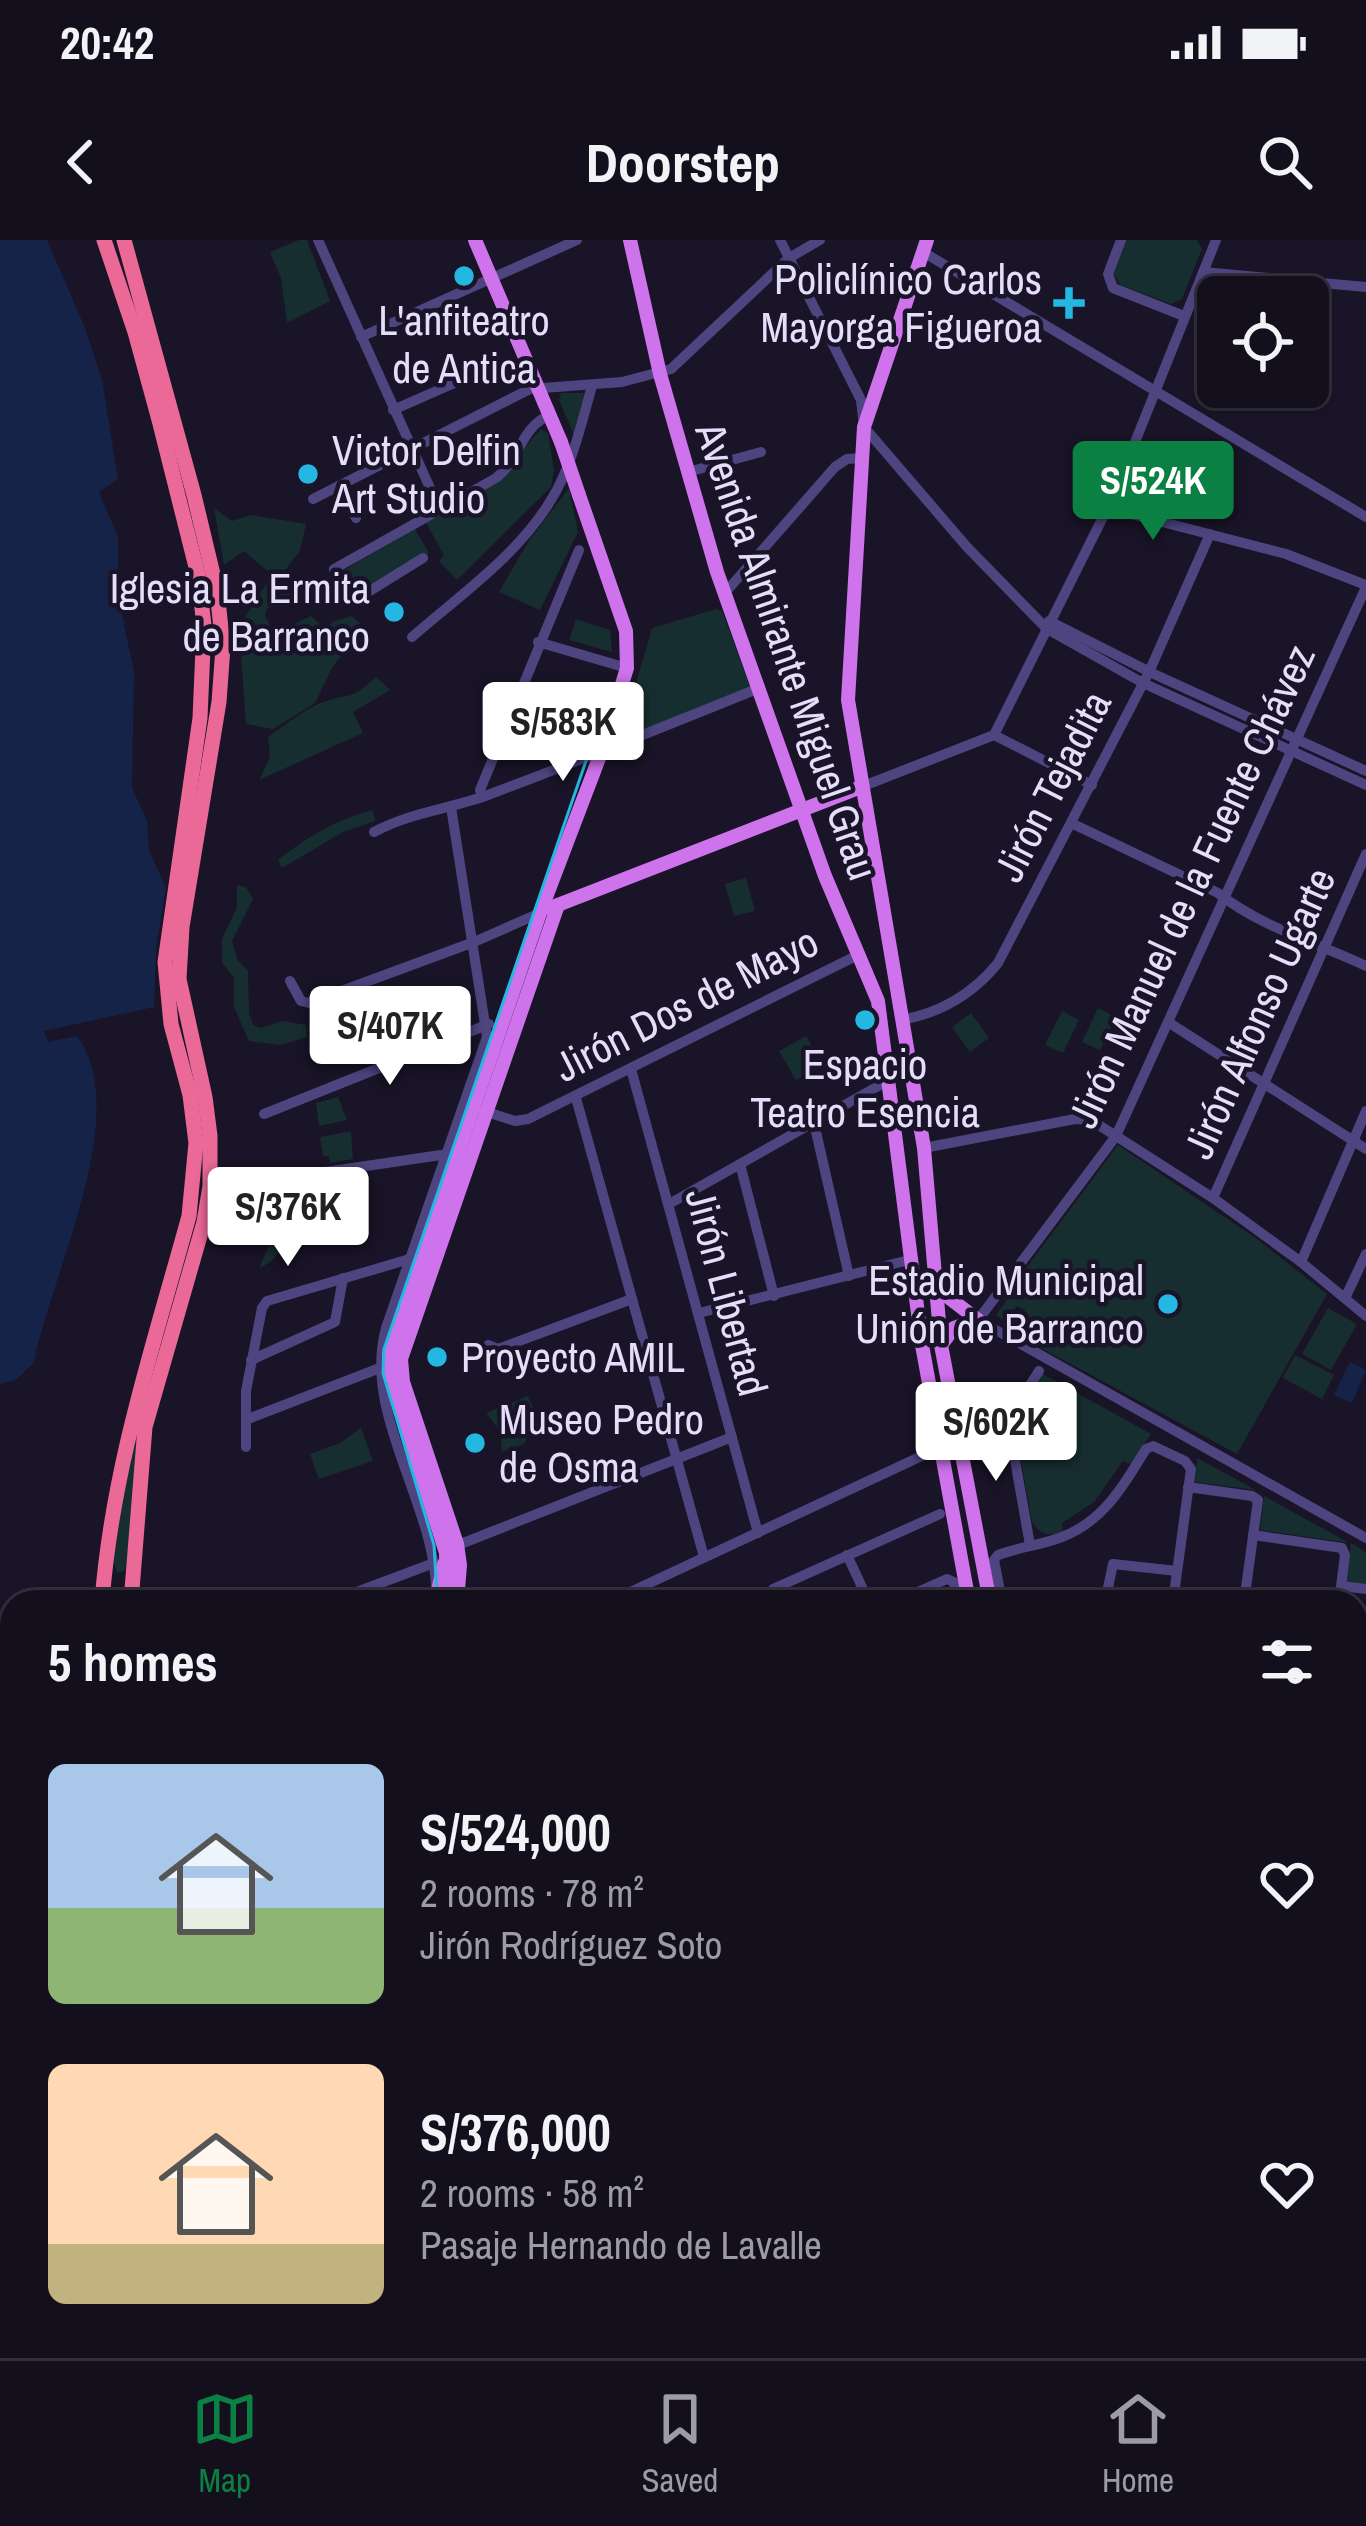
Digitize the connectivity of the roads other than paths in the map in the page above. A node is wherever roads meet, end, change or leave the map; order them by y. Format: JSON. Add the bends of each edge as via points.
{"nodes":[{"id":1,"x":104,"y":240,"type":"edge"},
{"id":2,"x":124,"y":240,"type":"edge"},
{"id":3,"x":318,"y":240,"type":"edge"},
{"id":4,"x":475,"y":240,"type":"edge"},
{"id":5,"x":538,"y":240,"type":"edge"},
{"id":6,"x":577,"y":240,"type":"edge"},
{"id":7,"x":630,"y":240,"type":"edge"},
{"id":8,"x":780,"y":240,"type":"edge"},
{"id":9,"x":820,"y":240,"type":"edge"},
{"id":10,"x":1216,"y":240,"type":"edge"},
{"id":11,"x":1116,"y":241,"type":"edge"},
{"id":12,"x":925,"y":246,"type":"edge"},
{"id":13,"x":544,"y":255,"type":"junction"},
{"id":14,"x":789,"y":259,"type":"junction"},
{"id":15,"x":1203,"y":272,"type":"junction"},
{"id":16,"x":491,"y":278,"type":"junction"},
{"id":17,"x":1366,"y":287,"type":"edge"},
{"id":18,"x":1184,"y":316,"type":"junction"},
{"id":19,"x":361,"y":337,"type":"junction"},
{"id":20,"x":660,"y":374,"type":"junction"},
{"id":21,"x":459,"y":381,"type":"dead end"},
{"id":22,"x":592,"y":386,"type":"junction"},
{"id":23,"x":540,"y":387,"type":"junction"},
{"id":24,"x":1154,"y":393,"type":"junction"},
{"id":25,"x":393,"y":410,"type":"junction"},
{"id":26,"x":551,"y":416,"type":"junction"},
{"id":27,"x":864,"y":427,"type":"junction"},
{"id":28,"x":411,"y":449,"type":"junction"},
{"id":29,"x":761,"y":452,"type":"dead end"},
{"id":30,"x":862,"y":458,"type":"junction"},
{"id":31,"x":1180,"y":461,"type":"dead end"},
{"id":32,"x":688,"y":472,"type":"junction"},
{"id":33,"x":340,"y":485,"type":"junction"},
{"id":34,"x":313,"y":499,"type":"dead end"},
{"id":35,"x":1108,"y":508,"type":"junction"},
{"id":36,"x":440,"y":510,"type":"junction"},
{"id":37,"x":1366,"y":517,"type":"edge"},
{"id":38,"x":356,"y":518,"type":"dead end"},
{"id":39,"x":1156,"y":520,"type":"junction"},
{"id":40,"x":1210,"y":534,"type":"junction"},
{"id":41,"x":579,"y":550,"type":"dead end"},
{"id":42,"x":423,"y":558,"type":"dead end"},
{"id":43,"x":1366,"y":586,"type":"edge"},
{"id":44,"x":724,"y":594,"type":"junction"},
{"id":45,"x":1045,"y":623,"type":"junction"},
{"id":46,"x":412,"y":637,"type":"dead end"},
{"id":47,"x":538,"y":642,"type":"junction"},
{"id":48,"x":627,"y":668,"type":"junction"},
{"id":49,"x":1146,"y":677,"type":"junction"},
{"id":50,"x":758,"y":689,"type":"junction"},
{"id":51,"x":994,"y":735,"type":"junction"},
{"id":52,"x":1295,"y":746,"type":"junction"},
{"id":53,"x":601,"y":753,"type":"junction"},
{"id":54,"x":1366,"y":771,"type":"edge"},
{"id":55,"x":1092,"y":785,"type":"junction"},
{"id":56,"x":1366,"y":785,"type":"edge"},
{"id":57,"x":861,"y":787,"type":"junction"},
{"id":58,"x":482,"y":797,"type":"junction"},
{"id":59,"x":451,"y":807,"type":"junction"},
{"id":60,"x":802,"y":810,"type":"junction"},
{"id":61,"x":1071,"y":823,"type":"junction"},
{"id":62,"x":374,"y":832,"type":"dead end"},
{"id":63,"x":1366,"y":854,"type":"edge"},
{"id":64,"x":1225,"y":898,"type":"junction"},
{"id":65,"x":558,"y":905,"type":"junction"},
{"id":66,"x":540,"y":913,"type":"junction"},
{"id":67,"x":474,"y":942,"type":"junction"},
{"id":68,"x":1324,"y":948,"type":"junction"},
{"id":69,"x":860,"y":954,"type":"junction"},
{"id":70,"x":1366,"y":966,"type":"edge"},
{"id":71,"x":290,"y":981,"type":"dead end"},
{"id":72,"x":901,"y":1020,"type":"junction"},
{"id":73,"x":1168,"y":1022,"type":"junction"},
{"id":74,"x":501,"y":1026,"type":"junction"},
{"id":75,"x":631,"y":1070,"type":"junction"},
{"id":76,"x":889,"y":1080,"type":"junction"},
{"id":77,"x":1263,"y":1085,"type":"junction"},
{"id":78,"x":575,"y":1098,"type":"junction"},
{"id":79,"x":480,"y":1110,"type":"junction"},
{"id":80,"x":1366,"y":1111,"type":"edge"},
{"id":81,"x":264,"y":1114,"type":"dead end"},
{"id":82,"x":814,"y":1123,"type":"junction"},
{"id":83,"x":1116,"y":1136,"type":"junction"},
{"id":84,"x":1353,"y":1140,"type":"junction"},
{"id":85,"x":924,"y":1148,"type":"junction"},
{"id":86,"x":1366,"y":1149,"type":"edge"},
{"id":87,"x":457,"y":1158,"type":"junction"},
{"id":88,"x":740,"y":1164,"type":"junction"},
{"id":89,"x":292,"y":1177,"type":"dead end"},
{"id":90,"x":1213,"y":1198,"type":"junction"},
{"id":91,"x":669,"y":1204,"type":"junction"},
{"id":92,"x":1366,"y":1255,"type":"edge"},
{"id":93,"x":913,"y":1259,"type":"junction"},
{"id":94,"x":421,"y":1260,"type":"junction"},
{"id":95,"x":1301,"y":1262,"type":"junction"},
{"id":96,"x":849,"y":1276,"type":"junction"},
{"id":97,"x":344,"y":1278,"type":"junction"},
{"id":98,"x":774,"y":1296,"type":"junction"},
{"id":99,"x":943,"y":1298,"type":"junction"},
{"id":100,"x":1345,"y":1298,"type":"junction"},
{"id":101,"x":632,"y":1299,"type":"junction"},
{"id":102,"x":699,"y":1313,"type":"junction"},
{"id":103,"x":919,"y":1314,"type":"junction"},
{"id":104,"x":1366,"y":1316,"type":"edge"},
{"id":105,"x":978,"y":1320,"type":"junction"},
{"id":106,"x":941,"y":1345,"type":"junction"},
{"id":107,"x":498,"y":1349,"type":"dead end"},
{"id":108,"x":251,"y":1360,"type":"junction"},
{"id":109,"x":389,"y":1366,"type":"junction"},
{"id":110,"x":1039,"y":1371,"type":"dead end"},
{"id":111,"x":1007,"y":1414,"type":"junction"},
{"id":112,"x":248,"y":1419,"type":"junction"},
{"id":113,"x":969,"y":1421,"type":"dead end"},
{"id":114,"x":732,"y":1437,"type":"junction"},
{"id":115,"x":247,"y":1447,"type":"dead end"},
{"id":116,"x":941,"y":1448,"type":"junction"},
{"id":117,"x":677,"y":1458,"type":"junction"},
{"id":118,"x":1188,"y":1486,"type":"junction"},
{"id":119,"x":940,"y":1514,"type":"dead end"},
{"id":120,"x":758,"y":1533,"type":"junction"},
{"id":121,"x":1253,"y":1535,"type":"junction"},
{"id":122,"x":1366,"y":1538,"type":"edge"},
{"id":123,"x":1030,"y":1545,"type":"junction"},
{"id":124,"x":452,"y":1549,"type":"junction"},
{"id":125,"x":847,"y":1555,"type":"junction"},
{"id":126,"x":704,"y":1558,"type":"junction"},
{"id":127,"x":432,"y":1564,"type":"junction"},
{"id":128,"x":1178,"y":1571,"type":"junction"},
{"id":129,"x":1342,"y":1586,"type":"junction"},
{"id":130,"x":772,"y":1588,"type":"dead end"},
{"id":131,"x":1366,"y":1589,"type":"edge"},
{"id":132,"x":103,"y":1590,"type":"edge"},
{"id":133,"x":132,"y":1590,"type":"edge"},
{"id":134,"x":363,"y":1590,"type":"edge"},
{"id":135,"x":438,"y":1590,"type":"edge"},
{"id":136,"x":442,"y":1590,"type":"edge"},
{"id":137,"x":459,"y":1590,"type":"edge"},
{"id":138,"x":635,"y":1590,"type":"edge"},
{"id":139,"x":863,"y":1590,"type":"edge"},
{"id":140,"x":921,"y":1590,"type":"edge"},
{"id":141,"x":955,"y":1590,"type":"edge"},
{"id":142,"x":967,"y":1590,"type":"edge"},
{"id":143,"x":988,"y":1590,"type":"edge"},
{"id":144,"x":1000,"y":1590,"type":"edge"},
{"id":145,"x":1108,"y":1590,"type":"edge"},
{"id":146,"x":1175,"y":1590,"type":"edge"},
{"id":147,"x":1246,"y":1590,"type":"edge"},
{"id":148,"x":1342,"y":1590,"type":"edge"}],
"edges":[{"from":1,"to":132,"type":"highway","via":[[198,575],[204,669],[165,962],[194,1124],[195,1183],[125,1448]]},
{"from":2,"to":133,"type":"highway","via":[[218,591],[223,647],[178,979],[208,1117],[210,1186],[145,1427]]},
{"from":3,"to":19,"type":"street"},
{"from":4,"to":16,"type":"main road"},
{"from":5,"to":13,"type":"street"},
{"from":6,"to":13,"type":"street"},
{"from":7,"to":20,"type":"main road","name":"Avenida Almirante Miguel Grau"},
{"from":8,"to":14,"type":"street"},
{"from":9,"to":14,"type":"street"},
{"from":10,"to":15,"type":"street"},
{"from":11,"to":18,"type":"street","via":[[1113,288]]},
{"from":12,"to":24,"type":"street"},
{"from":12,"to":27,"type":"main road"},
{"from":13,"to":16,"type":"street"},
{"from":14,"to":20,"type":"street"},
{"from":14,"to":27,"type":"street","via":[[861,400]]},
{"from":15,"to":17,"type":"street"},
{"from":15,"to":18,"type":"street"},
{"from":16,"to":19,"type":"street"},
{"from":16,"to":23,"type":"main road"},
{"from":18,"to":24,"type":"street"},
{"from":19,"to":25,"type":"street"},
{"from":20,"to":22,"type":"street"},
{"from":20,"to":32,"type":"main road","name":"Avenida Almirante Miguel Grau"},
{"from":21,"to":25,"type":"street"},
{"from":22,"to":23,"type":"street"},
{"from":22,"to":46,"type":"street","via":[[551,500],[519,541]]},
{"from":23,"to":26,"type":"main road"},
{"from":23,"to":28,"type":"street"},
{"from":24,"to":35,"type":"street"},
{"from":24,"to":37,"type":"street"},
{"from":25,"to":28,"type":"street"},
{"from":26,"to":36,"type":"street","via":[[530,427],[505,471]]},
{"from":26,"to":48,"type":"main road","bridge":true,"via":[[626,631]]},
{"from":27,"to":30,"type":"main road"},
{"from":27,"to":45,"type":"street","via":[[1001,585]]},
{"from":28,"to":33,"type":"street"},
{"from":28,"to":36,"type":"street"},
{"from":29,"to":32,"type":"street"},
{"from":30,"to":44,"type":"street","via":[[836,466]]},
{"from":30,"to":57,"type":"main road","via":[[848,700]]},
{"from":31,"to":39,"type":"street"},
{"from":32,"to":44,"type":"main road","name":"Avenida Almirante Miguel Grau"},
{"from":33,"to":34,"type":"street"},
{"from":33,"to":38,"type":"street"},
{"from":35,"to":39,"type":"street"},
{"from":35,"to":45,"type":"street"},
{"from":36,"to":42,"type":"street","via":[[334,569],[352,602]]},
{"from":39,"to":40,"type":"street"},
{"from":40,"to":43,"type":"street"},
{"from":40,"to":49,"type":"street","name":"Jirón Tejadita"},
{"from":41,"to":47,"type":"street"},
{"from":43,"to":52,"type":"street","name":"Jirón Manuel de la Fuente Chávez"},
{"from":44,"to":50,"type":"main road","name":"Avenida Almirante Miguel Grau"},
{"from":45,"to":49,"type":"street"},
{"from":45,"to":51,"type":"street"},
{"from":47,"to":48,"type":"street"},
{"from":47,"to":58,"type":"street"},
{"from":48,"to":53,"type":"main road"},
{"from":49,"to":52,"type":"street"},
{"from":49,"to":55,"type":"street","name":"Jirón Tejadita"},
{"from":50,"to":53,"type":"street"},
{"from":50,"to":60,"type":"main road","name":"Avenida Almirante Miguel Grau"},
{"from":51,"to":55,"type":"street"},
{"from":51,"to":57,"type":"street"},
{"from":52,"to":54,"type":"street"},
{"from":52,"to":56,"type":"street"},
{"from":52,"to":64,"type":"street","name":"Jirón Manuel de la Fuente Chávez"},
{"from":53,"to":58,"type":"street"},
{"from":53,"to":66,"type":"main road"},
{"from":55,"to":61,"type":"street","name":"Jirón Tejadita"},
{"from":57,"to":60,"type":"main road"},
{"from":57,"to":72,"type":"main road"},
{"from":58,"to":59,"type":"street"},
{"from":59,"to":62,"type":"street"},
{"from":59,"to":67,"type":"street"},
{"from":60,"to":65,"type":"main road"},
{"from":60,"to":69,"type":"main road","name":"Avenida Almirante Miguel Grau"},
{"from":61,"to":64,"type":"street"},
{"from":61,"to":72,"type":"street","name":"Jirón Tejadita","via":[[983,981],[943,1008]]},
{"from":63,"to":68,"type":"street","name":"Jirón Alfonso Ugarte"},
{"from":64,"to":68,"type":"street"},
{"from":64,"to":73,"type":"street","name":"Jirón Manuel de la Fuente Chávez"},
{"from":65,"to":66,"type":"main road"},
{"from":65,"to":74,"type":"main road"},
{"from":66,"to":67,"type":"street"},
{"from":66,"to":74,"type":"main road"},
{"from":67,"to":71,"type":"street","via":[[309,1004]]},
{"from":67,"to":74,"type":"street"},
{"from":68,"to":70,"type":"street"},
{"from":68,"to":77,"type":"street","name":"Jirón Alfonso Ugarte"},
{"from":69,"to":75,"type":"street","name":"Jirón Dos de Mayo"},
{"from":69,"to":76,"type":"main road","name":"Avenida Almirante Miguel Grau","via":[[878,1001]]},
{"from":72,"to":85,"type":"main road"},
{"from":73,"to":77,"type":"street"},
{"from":73,"to":83,"type":"street","name":"Jirón Manuel de la Fuente Chávez"},
{"from":74,"to":79,"type":"main road"},
{"from":74,"to":81,"type":"street"},
{"from":74,"to":87,"type":"street","via":[[486,1045]]},
{"from":75,"to":78,"type":"street","name":"Jirón Dos de Mayo"},
{"from":75,"to":91,"type":"street","name":"Jirón Libertad"},
{"from":76,"to":82,"type":"street"},
{"from":76,"to":93,"type":"main road","name":"Avenida Almirante Miguel Grau"},
{"from":77,"to":84,"type":"street"},
{"from":77,"to":90,"type":"street","name":"Jirón Alfonso Ugarte"},
{"from":78,"to":79,"type":"street","name":"Jirón Dos de Mayo","via":[[520,1121]]},
{"from":78,"to":101,"type":"street"},
{"from":79,"to":87,"type":"main road"},
{"from":80,"to":84,"type":"street"},
{"from":82,"to":88,"type":"street"},
{"from":82,"to":96,"type":"street"},
{"from":83,"to":85,"type":"street","via":[[1083,1118]]},
{"from":83,"to":90,"type":"street"},
{"from":83,"to":105,"type":"street","name":"Jirón Manuel de la Fuente Chávez"},
{"from":84,"to":86,"type":"street"},
{"from":84,"to":95,"type":"street"},
{"from":85,"to":99,"type":"main road"},
{"from":87,"to":89,"type":"street"},
{"from":87,"to":94,"type":"main road"},
{"from":88,"to":91,"type":"street"},
{"from":88,"to":98,"type":"street"},
{"from":90,"to":95,"type":"street"},
{"from":91,"to":102,"type":"street","name":"Jirón Libertad"},
{"from":92,"to":100,"type":"street"},
{"from":93,"to":96,"type":"street"},
{"from":93,"to":103,"type":"main road","name":"Avenida Almirante Miguel Grau"},
{"from":94,"to":97,"type":"street"},
{"from":94,"to":109,"type":"main road"},
{"from":94,"to":109,"type":"street","via":[[386,1328]]},
{"from":95,"to":100,"type":"street"},
{"from":96,"to":98,"type":"street"},
{"from":97,"to":108,"type":"street","via":[[335,1322]]},
{"from":97,"to":108,"type":"street","via":[[266,1301]]},
{"from":98,"to":102,"type":"street"},
{"from":99,"to":103,"type":"main road"},
{"from":99,"to":105,"type":"main road"},
{"from":99,"to":106,"type":"main road"},
{"from":100,"to":104,"type":"street"},
{"from":101,"to":107,"type":"street"},
{"from":101,"to":117,"type":"street"},
{"from":102,"to":114,"type":"street","name":"Jirón Libertad"},
{"from":103,"to":116,"type":"main road","name":"Avenida Almirante Miguel Grau"},
{"from":105,"to":106,"type":"main road","via":[[957,1326]]},
{"from":105,"to":122,"type":"street"},
{"from":106,"to":143,"type":"main road"},
{"from":108,"to":112,"type":"street"},
{"from":109,"to":112,"type":"street"},
{"from":109,"to":124,"type":"main road"},
{"from":109,"to":127,"type":"street"},
{"from":110,"to":111,"type":"street"},
{"from":111,"to":113,"type":"street"},
{"from":111,"to":123,"type":"street"},
{"from":112,"to":115,"type":"street"},
{"from":114,"to":117,"type":"street"},
{"from":114,"to":120,"type":"street","name":"Jirón Libertad"},
{"from":116,"to":120,"type":"street"},
{"from":116,"to":142,"type":"main road","name":"Avenida Almirante Miguel Grau"},
{"from":117,"to":124,"type":"street"},
{"from":117,"to":126,"type":"street"},
{"from":118,"to":121,"type":"street","via":[[1257,1498]]},
{"from":118,"to":123,"type":"street","via":[[1185,1461],[1150,1446],[1097,1517]]},
{"from":118,"to":128,"type":"street"},
{"from":119,"to":125,"type":"street"},
{"from":120,"to":126,"type":"street"},
{"from":121,"to":129,"type":"street","via":[[1344,1550]]},
{"from":121,"to":147,"type":"street"},
{"from":123,"to":144,"type":"street","via":[[994,1560]]},
{"from":124,"to":127,"type":"street"},
{"from":124,"to":136,"type":"main road"},
{"from":124,"to":137,"type":"main road"},
{"from":125,"to":130,"type":"street"},
{"from":125,"to":139,"type":"street"},
{"from":126,"to":138,"type":"street"},
{"from":127,"to":134,"type":"street"},
{"from":127,"to":135,"type":"street"},
{"from":128,"to":145,"type":"street","via":[[1113,1564]]},
{"from":128,"to":146,"type":"street"},
{"from":129,"to":131,"type":"street"},
{"from":129,"to":148,"type":"street"},
{"from":140,"to":141,"type":"street","via":[[943,1580]]}]}
